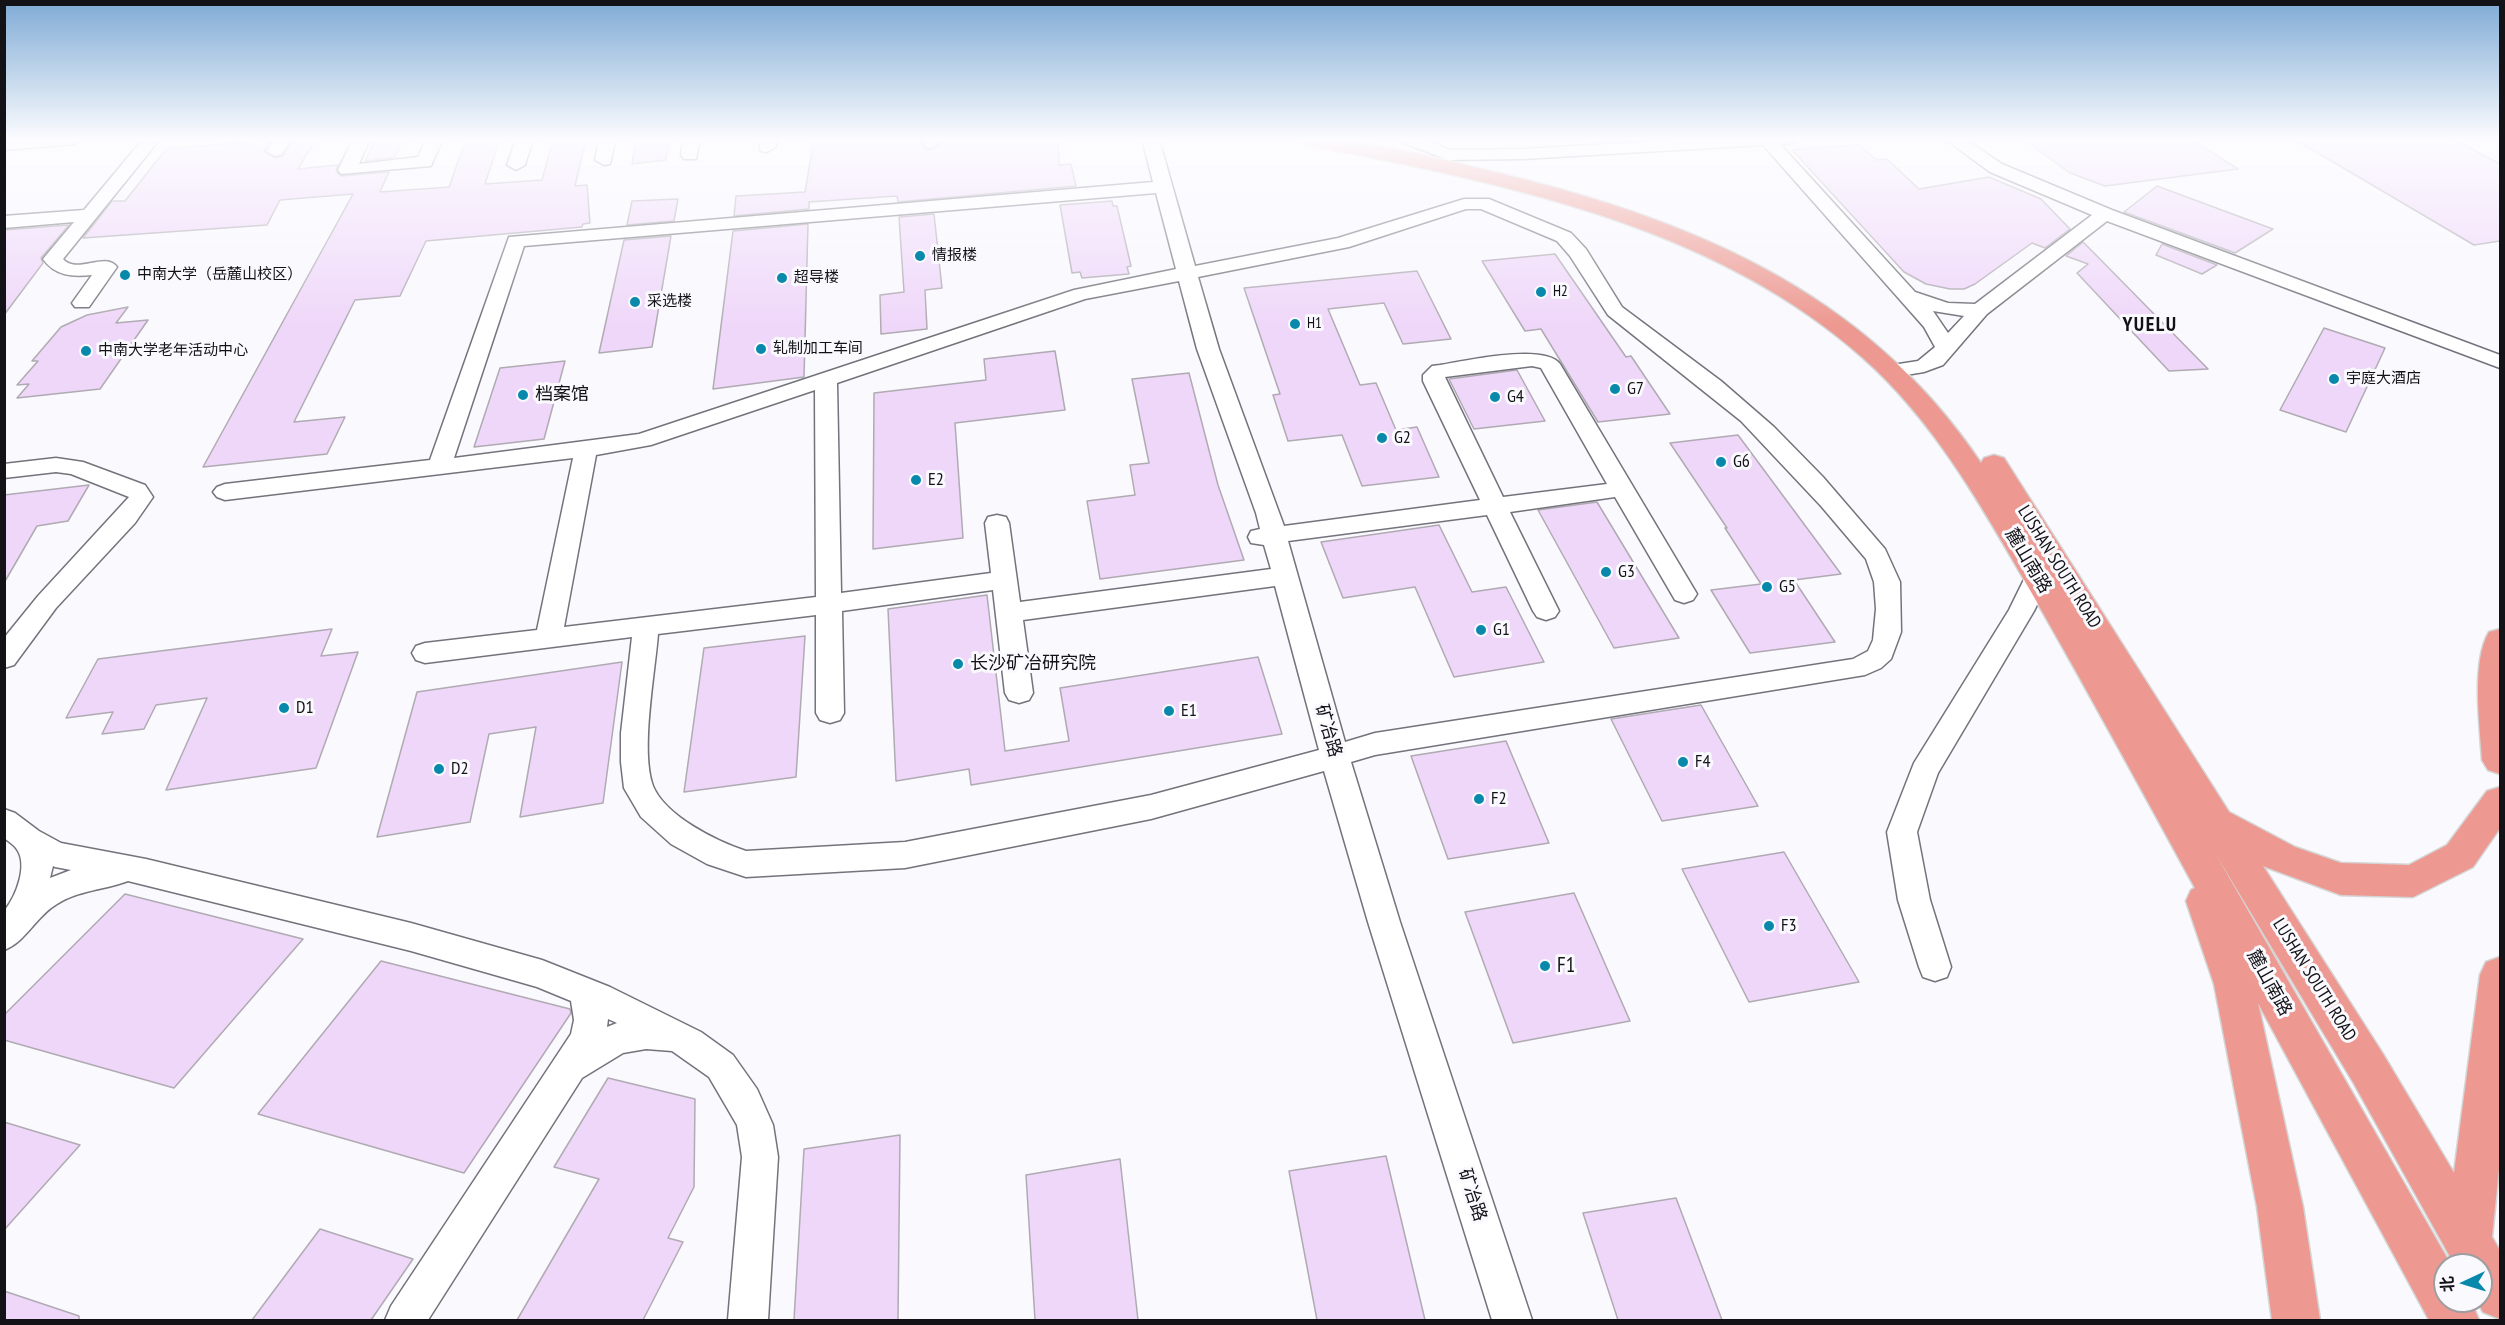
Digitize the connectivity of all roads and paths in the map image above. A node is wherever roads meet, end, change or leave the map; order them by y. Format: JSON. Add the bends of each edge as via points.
{"nodes":[{"id":1,"x":101,"y":201,"type":"edge"},
{"id":2,"x":1002,"y":201,"type":"edge"},
{"id":3,"x":1160,"y":201,"type":"edge"},
{"id":4,"x":1578,"y":201,"type":"edge"},
{"id":5,"x":1619,"y":201,"type":"edge"},
{"id":6,"x":1828,"y":201,"type":"edge"},
{"id":7,"x":2076,"y":201,"type":"edge"},
{"id":8,"x":2105,"y":213,"type":"junction"},
{"id":9,"x":89,"y":215,"type":"junction"},
{"id":10,"x":4,"y":222,"type":"edge"},
{"id":11,"x":1179,"y":273,"type":"junction"},
{"id":12,"x":1909,"y":296,"type":"junction"},
{"id":13,"x":82,"y":303,"type":"dead end"},
{"id":14,"x":1980,"y":310,"type":"junction"},
{"id":15,"x":1947,"y":349,"type":"junction"},
{"id":16,"x":2500,"y":362,"type":"edge"},
{"id":17,"x":1903,"y":370,"type":"junction"},
{"id":18,"x":826,"y":378,"type":"junction"},
{"id":19,"x":586,"y":449,"type":"junction"},
{"id":20,"x":440,"y":465,"type":"junction"},
{"id":21,"x":4,"y":471,"type":"edge"},
{"id":22,"x":1623,"y":489,"type":"junction"},
{"id":23,"x":225,"y":492,"type":"dead end"},
{"id":24,"x":1495,"y":506,"type":"junction"},
{"id":25,"x":996,"y":523,"type":"dead end"},
{"id":26,"x":1267,"y":536,"type":"junction"},
{"id":27,"x":2050,"y":550,"type":"junction"},
{"id":28,"x":1278,"y":577,"type":"junction"},
{"id":29,"x":2038,"y":579,"type":"junction"},
{"id":30,"x":1004,"y":580,"type":"junction"},
{"id":31,"x":1684,"y":594,"type":"dead end"},
{"id":32,"x":829,"y":604,"type":"junction"},
{"id":33,"x":1546,"y":611,"type":"dead end"},
{"id":34,"x":1008,"y":613,"type":"junction"},
{"id":35,"x":646,"y":626,"type":"junction"},
{"id":36,"x":549,"y":637,"type":"junction"},
{"id":37,"x":2500,"y":640,"type":"edge"},
{"id":38,"x":425,"y":653,"type":"dead end"},
{"id":39,"x":4,"y":658,"type":"edge"},
{"id":40,"x":1019,"y":693,"type":"dead end"},
{"id":41,"x":830,"y":713,"type":"dead end"},
{"id":42,"x":1328,"y":758,"type":"junction"},
{"id":43,"x":2500,"y":760,"type":"edge"},
{"id":44,"x":2500,"y":801,"type":"edge"},
{"id":45,"x":2197,"y":822,"type":"junction"},
{"id":46,"x":16,"y":830,"type":"edge"},
{"id":47,"x":134,"y":869,"type":"junction"},
{"id":48,"x":26,"y":909,"type":"junction"},
{"id":49,"x":4,"y":936,"type":"edge"},
{"id":50,"x":1935,"y":967,"type":"dead end"},
{"id":51,"x":2500,"y":975,"type":"edge"},
{"id":52,"x":582,"y":990,"type":"junction"},
{"id":53,"x":675,"y":1036,"type":"junction"},
{"id":54,"x":570,"y":1067,"type":"junction"},
{"id":55,"x":2467,"y":1251,"type":"edge"},
{"id":56,"x":2500,"y":1295,"type":"edge"},
{"id":57,"x":405,"y":1320,"type":"edge"},
{"id":58,"x":748,"y":1320,"type":"edge"},
{"id":59,"x":1494,"y":1320,"type":"edge"},
{"id":60,"x":1512,"y":1320,"type":"edge"},
{"id":61,"x":2295,"y":1320,"type":"edge"},
{"id":62,"x":2455,"y":1320,"type":"edge"}],
"edges":[{"from":1,"to":9,"type":"street"},
{"from":2,"to":20,"type":"street","via":[[516,241]]},
{"from":3,"to":11,"type":"street","name":"矿冶路"},
{"from":4,"to":17,"type":"main road","name":"麓山南路","via":[[1649,223],[1705,247],[1803,301]]},
{"from":5,"to":17,"type":"main road","name":"LUSHAN SOUTH ROAD","via":[[1742,252],[1842,313],[1900,355]]},
{"from":6,"to":12,"type":"street"},
{"from":7,"to":8,"type":"street"},
{"from":8,"to":14,"type":"street"},
{"from":8,"to":16,"type":"street"},
{"from":9,"to":10,"type":"street"},
{"from":9,"to":13,"type":"street","via":[[53,259],[60,267],[75,271],[107,267]]},
{"from":11,"to":18,"type":"street","via":[[1081,294]]},
{"from":11,"to":26,"type":"street","name":"矿冶路","via":[[1194,351]]},
{"from":11,"to":42,"type":"street","via":[[1342,243],[1474,202],[1552,231],[1574,245],[1602,297],[1615,311],[1713,386],[1782,448],[1817,484],[1882,566],[1888,586],[1888,641],[1872,663],[1375,744]]},
{"from":12,"to":14,"type":"street","via":[[1946,309]]},
{"from":12,"to":15,"type":"street","via":[[1933,324]]},
{"from":14,"to":15,"type":"street"},
{"from":15,"to":17,"type":"street","via":[[1935,360]]},
{"from":17,"to":27,"type":"main road","name":"LUSHAN SOUTH ROAD","via":[[1959,415]]},
{"from":17,"to":29,"type":"main road","name":"麓山南路"},
{"from":18,"to":19,"type":"street","via":[[643,440]]},
{"from":18,"to":32,"type":"street"},
{"from":19,"to":20,"type":"street"},
{"from":19,"to":36,"type":"street"},
{"from":20,"to":23,"type":"street"},
{"from":21,"to":39,"type":"street","via":[[33,466],[75,467],[137,490],[141,496],[46,602]]},
{"from":22,"to":24,"type":"street"},
{"from":22,"to":24,"type":"street","via":[[1549,364],[1533,359],[1440,371],[1434,375],[1434,381]]},
{"from":22,"to":31,"type":"street"},
{"from":24,"to":26,"type":"street"},
{"from":24,"to":33,"type":"street"},
{"from":25,"to":30,"type":"street"},
{"from":26,"to":28,"type":"street","name":"矿冶路"},
{"from":27,"to":29,"type":"street"},
{"from":27,"to":45,"type":"main road","name":"LUSHAN SOUTH ROAD"},
{"from":28,"to":34,"type":"street"},
{"from":28,"to":42,"type":"street","name":"矿冶路"},
{"from":29,"to":45,"type":"main road","name":"麓山南路"},
{"from":29,"to":50,"type":"street","via":[[1924,771],[1902,831],[1914,900]]},
{"from":30,"to":32,"type":"street"},
{"from":30,"to":34,"type":"street"},
{"from":32,"to":35,"type":"street"},
{"from":32,"to":41,"type":"street"},
{"from":34,"to":40,"type":"street"},
{"from":35,"to":36,"type":"street"},
{"from":35,"to":42,"type":"street","via":[[635,733],[639,788],[652,809],[682,835],[718,855],[746,864],[905,855],[974,843],[1151,807]]},
{"from":36,"to":38,"type":"street"},
{"from":37,"to":43,"type":"main road","via":[[2494,691]]},
{"from":42,"to":59,"type":"street","name":"矿冶路","via":[[1373,937]]},
{"from":42,"to":60,"type":"street","name":"矿冶路"},
{"from":44,"to":45,"type":"main road","via":[[2460,856],[2413,881],[2341,879]]},
{"from":45,"to":55,"type":"main road","name":"LUSHAN SOUTH ROAD"},
{"from":45,"to":61,"type":"main road","via":[[2280,1207]]},
{"from":45,"to":62,"type":"main road","name":"麓山南路","via":[[2362,1148]]},
{"from":46,"to":47,"type":"street","via":[[55,854]]},
{"from":46,"to":48,"type":"street","via":[[38,863]]},
{"from":47,"to":48,"type":"street","via":[[76,882],[40,898]]},
{"from":47,"to":52,"type":"street","via":[[411,937],[542,974]]},
{"from":48,"to":49,"type":"street"},
{"from":51,"to":55,"type":"main road"},
{"from":52,"to":53,"type":"street"},
{"from":52,"to":54,"type":"street","via":[[591,1006],[591,1027]]},
{"from":53,"to":54,"type":"street","via":[[646,1034],[617,1039]]},
{"from":53,"to":58,"type":"street","via":[[721,1066],[755,1125],[760,1157]]},
{"from":54,"to":57,"type":"street"},
{"from":55,"to":56,"type":"main road","name":"LUSHAN SOUTH ROAD"}]}
